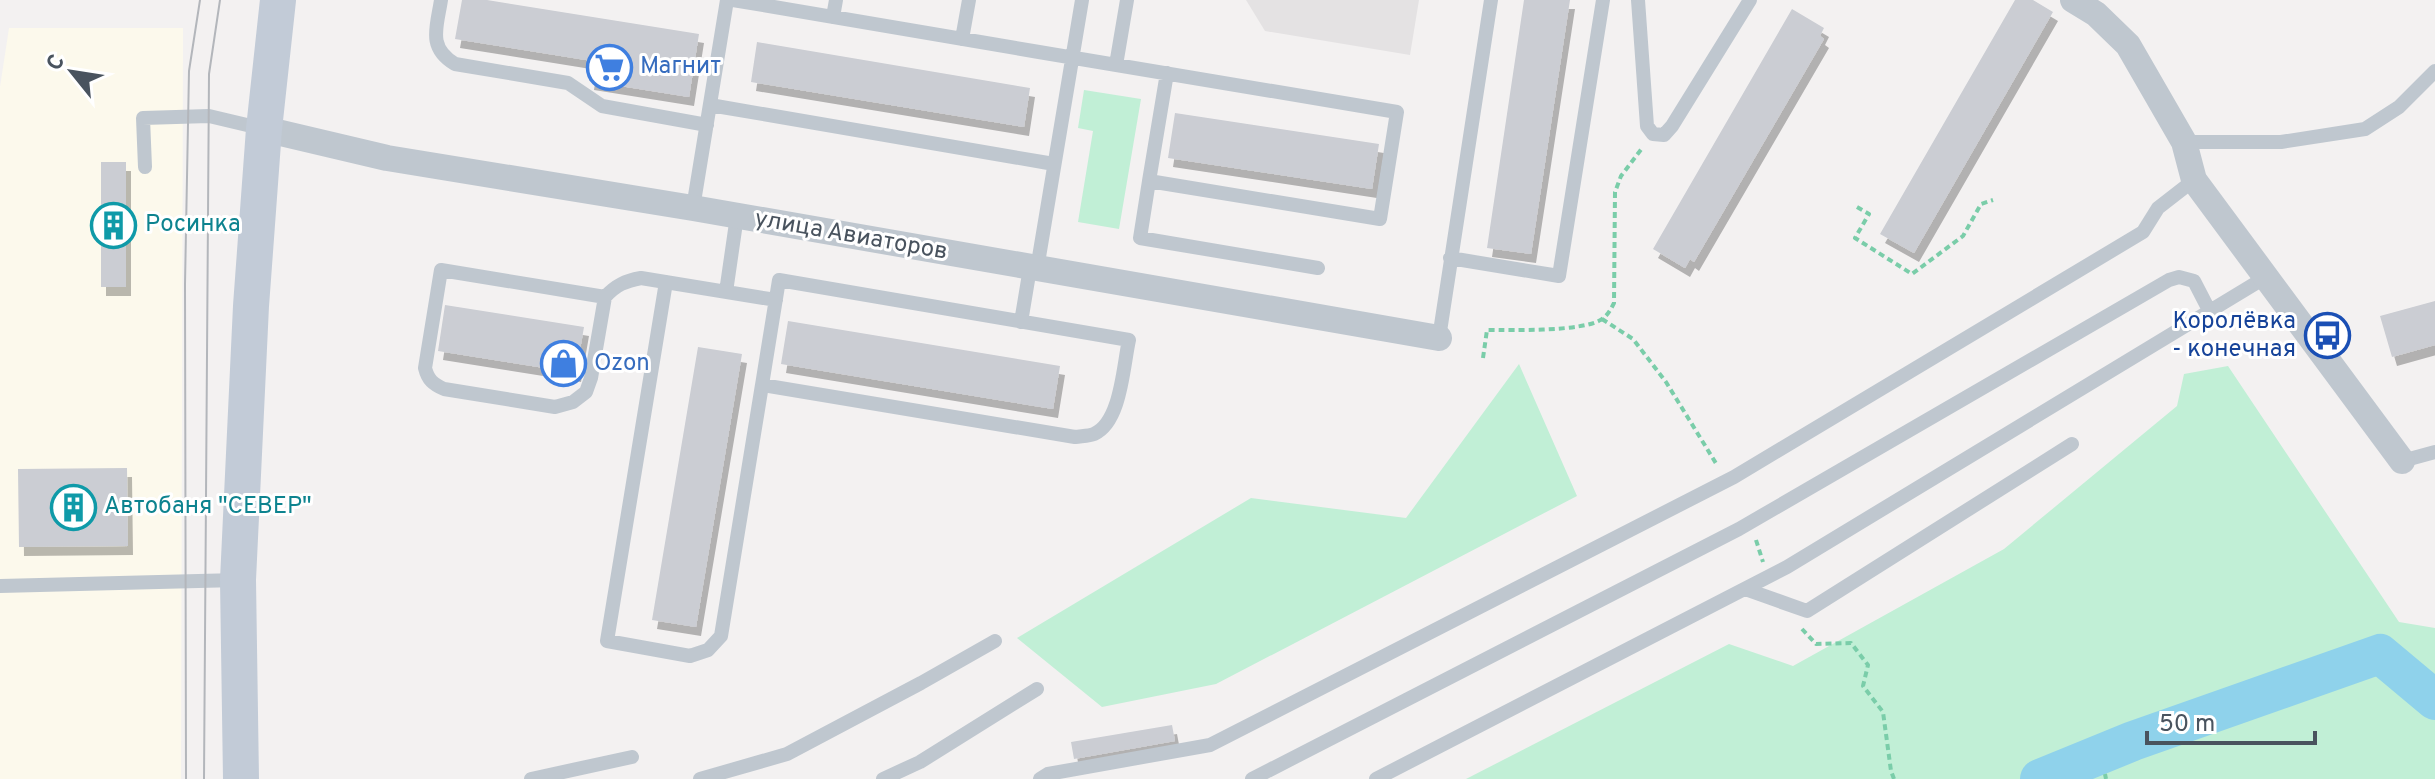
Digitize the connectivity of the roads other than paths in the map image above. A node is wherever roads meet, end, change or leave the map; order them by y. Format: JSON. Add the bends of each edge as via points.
{"nodes":[{"id":1,"x":278,"y":0,"type":"edge"},
{"id":2,"x":441,"y":0,"type":"edge"},
{"id":3,"x":730,"y":0,"type":"edge"},
{"id":4,"x":836,"y":0,"type":"edge"},
{"id":5,"x":969,"y":0,"type":"edge"},
{"id":6,"x":1082,"y":0,"type":"edge"},
{"id":7,"x":1127,"y":0,"type":"edge"},
{"id":8,"x":1491,"y":0,"type":"edge"},
{"id":9,"x":1603,"y":0,"type":"edge"},
{"id":10,"x":1638,"y":0,"type":"edge"},
{"id":11,"x":1750,"y":0,"type":"edge"},
{"id":12,"x":2073,"y":0,"type":"edge"},
{"id":13,"x":833,"y":17,"type":"junction"},
{"id":14,"x":962,"y":39,"type":"junction"},
{"id":15,"x":1072,"y":57,"type":"junction"},
{"id":16,"x":1116,"y":65,"type":"junction"},
{"id":17,"x":1167,"y":73,"type":"junction"},
{"id":18,"x":2434,"y":74,"type":"edge"},
{"id":19,"x":710,"y":105,"type":"junction"},
{"id":20,"x":707,"y":125,"type":"junction"},
{"id":21,"x":264,"y":129,"type":"junction"},
{"id":22,"x":2184,"y":142,"type":"junction"},
{"id":23,"x":1054,"y":164,"type":"junction"},
{"id":24,"x":145,"y":167,"type":"dead end"},
{"id":25,"x":2194,"y":180,"type":"junction"},
{"id":26,"x":1149,"y":181,"type":"junction"},
{"id":27,"x":693,"y":208,"type":"junction"},
{"id":28,"x":737,"y":216,"type":"junction"},
{"id":29,"x":1450,"y":258,"type":"junction"},
{"id":30,"x":1033,"y":268,"type":"junction"},
{"id":31,"x":1318,"y":268,"type":"dead end"},
{"id":32,"x":2266,"y":277,"type":"junction"},
{"id":33,"x":666,"y":282,"type":"junction"},
{"id":34,"x":726,"y":292,"type":"junction"},
{"id":35,"x":605,"y":297,"type":"junction"},
{"id":36,"x":776,"y":300,"type":"junction"},
{"id":37,"x":2210,"y":312,"type":"junction"},
{"id":38,"x":1021,"y":322,"type":"junction"},
{"id":39,"x":1439,"y":338,"type":"joint"},
{"id":40,"x":762,"y":385,"type":"junction"},
{"id":41,"x":2072,"y":444,"type":"dead end"},
{"id":42,"x":2435,"y":452,"type":"edge"},
{"id":43,"x":2402,"y":461,"type":"joint"},
{"id":44,"x":238,"y":580,"type":"junction"},
{"id":45,"x":0,"y":586,"type":"edge"},
{"id":46,"x":1745,"y":589,"type":"junction"},
{"id":47,"x":995,"y":641,"type":"dead end"},
{"id":48,"x":1037,"y":689,"type":"dead end"},
{"id":49,"x":632,"y":757,"type":"dead end"},
{"id":50,"x":1050,"y":777,"type":"edge"},
{"id":51,"x":241,"y":779,"type":"edge"},
{"id":52,"x":531,"y":779,"type":"edge"},
{"id":53,"x":700,"y":779,"type":"edge"},
{"id":54,"x":883,"y":779,"type":"edge"},
{"id":55,"x":1252,"y":779,"type":"edge"},
{"id":56,"x":1376,"y":779,"type":"edge"}],
"edges":[{"from":1,"to":21,"type":"main road"},
{"from":2,"to":20,"type":"lane","via":[[435,36],[445,58],[455,64],[568,83],[602,106]]},
{"from":3,"to":13,"type":"lane"},
{"from":3,"to":19,"type":"lane"},
{"from":4,"to":13,"type":"lane"},
{"from":5,"to":14,"type":"lane"},
{"from":6,"to":15,"type":"lane"},
{"from":7,"to":16,"type":"lane"},
{"from":8,"to":29,"type":"lane"},
{"from":9,"to":29,"type":"lane","via":[[1559,276]]},
{"from":10,"to":11,"type":"lane","via":[[1647,126],[1653,134],[1664,135]]},
{"from":12,"to":22,"type":"street","via":[[2128,45]]},
{"from":13,"to":14,"type":"lane"},
{"from":14,"to":15,"type":"lane"},
{"from":15,"to":16,"type":"lane"},
{"from":15,"to":23,"type":"lane"},
{"from":16,"to":17,"type":"lane"},
{"from":17,"to":26,"type":"lane"},
{"from":17,"to":26,"type":"lane","via":[[1397,112],[1380,219]]},
{"from":18,"to":22,"type":"lane","via":[[2365,129],[2281,142]]},
{"from":19,"to":20,"type":"lane"},
{"from":19,"to":23,"type":"lane"},
{"from":20,"to":27,"type":"lane"},
{"from":21,"to":24,"type":"lane","via":[[209,116],[143,118]]},
{"from":21,"to":27,"type":"street","name":"улица Авиаторов","via":[[387,158]]},
{"from":21,"to":44,"type":"main road"},
{"from":22,"to":25,"type":"street"},
{"from":23,"to":30,"type":"lane"},
{"from":25,"to":32,"type":"street"},
{"from":25,"to":50,"type":"lane","via":[[2158,208],[2143,232],[1727,481],[1210,745]]},
{"from":26,"to":31,"type":"lane","via":[[1140,238]]},
{"from":27,"to":28,"type":"street","name":"улица Авиаторов"},
{"from":28,"to":30,"type":"street","name":"улица Авиаторов"},
{"from":28,"to":34,"type":"lane"},
{"from":29,"to":39,"type":"lane"},
{"from":30,"to":38,"type":"lane"},
{"from":30,"to":39,"type":"street","name":"улица Авиаторов"},
{"from":32,"to":37,"type":"lane"},
{"from":32,"to":43,"type":"street"},
{"from":33,"to":34,"type":"lane"},
{"from":33,"to":35,"type":"lane","via":[[625,281]]},
{"from":33,"to":40,"type":"lane","via":[[607,641],[690,656],[708,650],[721,636]]},
{"from":34,"to":36,"type":"lane"},
{"from":35,"to":35,"type":"lane","via":[[441,270],[427,377],[444,389],[555,407],[573,402],[586,392],[591,378]]},
{"from":36,"to":38,"type":"lane","via":[[779,280]]},
{"from":36,"to":40,"type":"lane"},
{"from":37,"to":46,"type":"lane"},
{"from":37,"to":55,"type":"lane","via":[[2194,281],[2169,280],[1750,522]]},
{"from":38,"to":40,"type":"lane","via":[[1129,340],[1107,425],[1075,437]]},
{"from":41,"to":46,"type":"lane","via":[[1807,611]]},
{"from":42,"to":43,"type":"lane"},
{"from":44,"to":45,"type":"lane"},
{"from":44,"to":51,"type":"main road"},
{"from":46,"to":56,"type":"lane"},
{"from":47,"to":53,"type":"lane","via":[[787,754]]},
{"from":48,"to":54,"type":"lane"},
{"from":49,"to":52,"type":"lane"}]}
